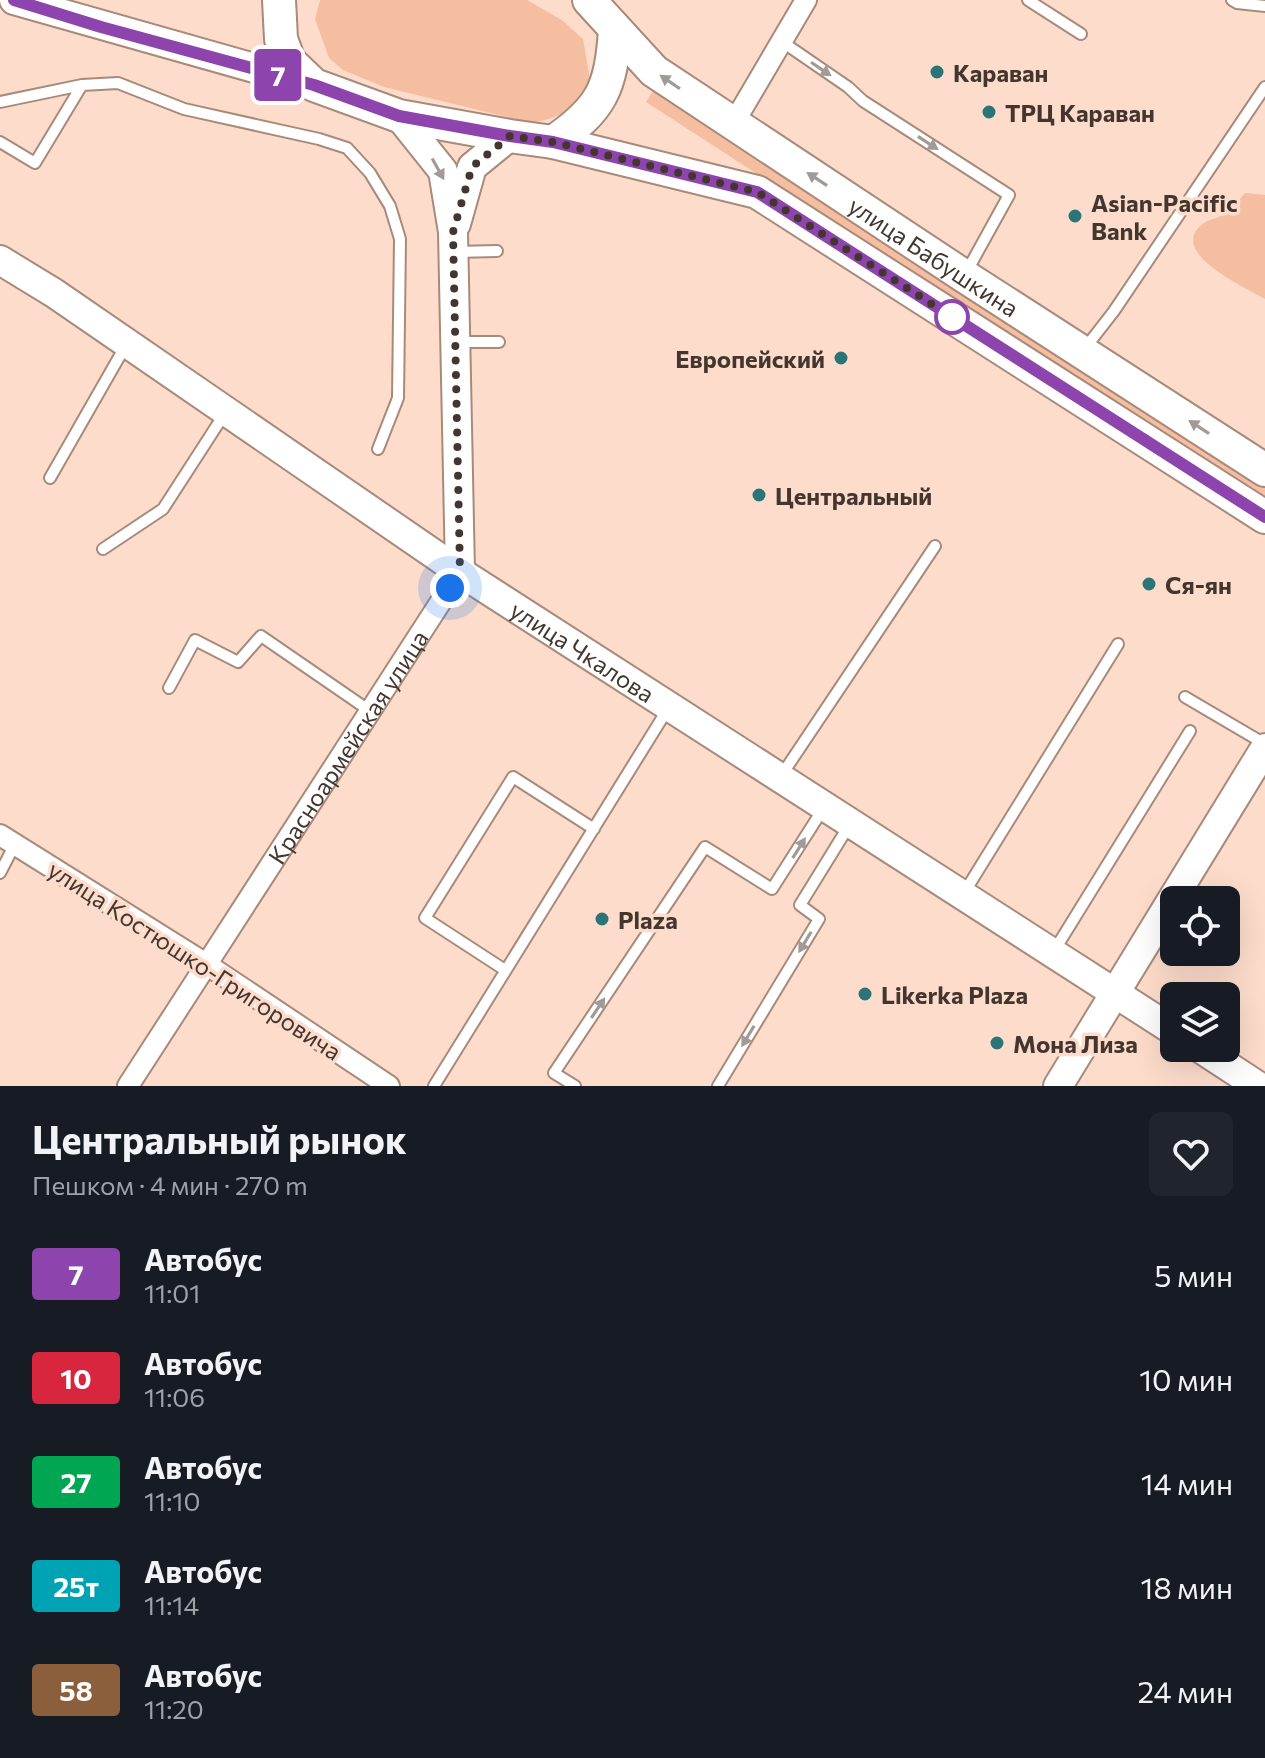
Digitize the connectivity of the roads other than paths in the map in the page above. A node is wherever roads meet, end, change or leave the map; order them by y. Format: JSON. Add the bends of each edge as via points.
{"nodes":[{"id":1,"x":14,"y":0,"type":"edge"},
{"id":2,"x":279,"y":0,"type":"edge"},
{"id":3,"x":574,"y":0,"type":"edge"},
{"id":4,"x":589,"y":0,"type":"edge"},
{"id":5,"x":806,"y":0,"type":"edge"},
{"id":6,"x":1028,"y":0,"type":"edge"},
{"id":7,"x":1232,"y":0,"type":"edge"},
{"id":8,"x":1265,"y":6,"type":"edge"},
{"id":9,"x":615,"y":30,"type":"junction"},
{"id":10,"x":1081,"y":34,"type":"dead end"},
{"id":11,"x":781,"y":41,"type":"junction"},
{"id":12,"x":82,"y":85,"type":"junction"},
{"id":13,"x":314,"y":85,"type":"junction"},
{"id":14,"x":1265,"y":87,"type":"edge"},
{"id":15,"x":0,"y":102,"type":"edge"},
{"id":16,"x":399,"y":116,"type":"junction"},
{"id":17,"x":733,"y":124,"type":"junction"},
{"id":18,"x":510,"y":136,"type":"junction"},
{"id":19,"x":0,"y":142,"type":"edge"},
{"id":20,"x":553,"y":142,"type":"junction"},
{"id":21,"x":454,"y":242,"type":"junction"},
{"id":22,"x":497,"y":251,"type":"dead end"},
{"id":23,"x":0,"y":260,"type":"edge"},
{"id":24,"x":964,"y":276,"type":"junction"},
{"id":25,"x":456,"y":342,"type":"junction"},
{"id":26,"x":499,"y":342,"type":"dead end"},
{"id":27,"x":127,"y":343,"type":"junction"},
{"id":28,"x":1082,"y":352,"type":"junction"},
{"id":29,"x":226,"y":411,"type":"junction"},
{"id":30,"x":378,"y":449,"type":"dead end"},
{"id":31,"x":1265,"y":470,"type":"edge"},
{"id":32,"x":50,"y":478,"type":"dead end"},
{"id":33,"x":1265,"y":517,"type":"edge"},
{"id":34,"x":935,"y":546,"type":"dead end"},
{"id":35,"x":103,"y":549,"type":"dead end"},
{"id":36,"x":460,"y":572,"type":"junction"},
{"id":37,"x":1118,"y":644,"type":"dead end"},
{"id":38,"x":169,"y":688,"type":"dead end"},
{"id":39,"x":1185,"y":697,"type":"dead end"},
{"id":40,"x":669,"y":707,"type":"junction"},
{"id":41,"x":370,"y":711,"type":"junction"},
{"id":42,"x":1190,"y":731,"type":"dead end"},
{"id":43,"x":1265,"y":746,"type":"edge"},
{"id":44,"x":780,"y":778,"type":"junction"},
{"id":45,"x":825,"y":807,"type":"junction"},
{"id":46,"x":851,"y":823,"type":"junction"},
{"id":47,"x":594,"y":829,"type":"junction"},
{"id":48,"x":8,"y":839,"type":"edge"},
{"id":49,"x":0,"y":873,"type":"edge"},
{"id":50,"x":962,"y":895,"type":"junction"},
{"id":51,"x":1053,"y":953,"type":"junction"},
{"id":52,"x":206,"y":964,"type":"junction"},
{"id":53,"x":505,"y":970,"type":"junction"},
{"id":54,"x":1116,"y":994,"type":"junction"},
{"id":55,"x":1160,"y":1022,"type":"edge"},
{"id":56,"x":1221,"y":1062,"type":"edge"},
{"id":57,"x":128,"y":1086,"type":"edge"},
{"id":58,"x":389,"y":1086,"type":"edge"},
{"id":59,"x":434,"y":1086,"type":"edge"},
{"id":60,"x":575,"y":1086,"type":"edge"},
{"id":61,"x":718,"y":1086,"type":"edge"},
{"id":62,"x":1058,"y":1086,"type":"edge"},
{"id":63,"x":1258,"y":1086,"type":"edge"}],
"edges":[{"from":1,"to":13,"type":"main road"},
{"from":2,"to":13,"type":"main road","via":[[281,39],[289,61]]},
{"from":3,"to":9,"type":"main road"},
{"from":4,"to":9,"type":"main road"},
{"from":5,"to":11,"type":"street"},
{"from":6,"to":10,"type":"lane"},
{"from":7,"to":8,"type":"lane"},
{"from":17,"to":9,"type":"main road","name":"улица Бабушкина","one_way":true,"via":[[654,71]]},
{"from":9,"to":20,"type":"main road","via":[[613,63],[601,98],[579,125]]},
{"from":11,"to":17,"type":"street"},
{"from":11,"to":24,"type":"lane","one_way":true,"via":[[1009,195]]},
{"from":12,"to":15,"type":"lane"},
{"from":12,"to":19,"type":"lane","via":[[35,163]]},
{"from":12,"to":30,"type":"lane","via":[[118,83],[184,109],[319,139],[347,148],[370,173],[390,206],[400,239],[398,398]]},
{"from":13,"to":16,"type":"main road","name":"улица Бабушкина"},
{"from":14,"to":28,"type":"lane"},
{"from":16,"to":18,"type":"main road","name":"улица Бабушкина"},
{"from":16,"to":21,"type":"main road","one_way":true,"via":[[443,171]]},
{"from":24,"to":17,"type":"main road","name":"улица Бабушкина","one_way":true},
{"from":18,"to":20,"type":"main road","name":"улица Бабушкина"},
{"from":18,"to":21,"type":"main road","via":[[472,167]]},
{"from":20,"to":33,"type":"main road","name":"улица Бабушкина","via":[[757,192]]},
{"from":21,"to":22,"type":"lane"},
{"from":21,"to":25,"type":"main road"},
{"from":23,"to":27,"type":"main road","name":"улица Чкалова"},
{"from":24,"to":28,"type":"main road","name":"улица Бабушкина"},
{"from":25,"to":26,"type":"lane"},
{"from":25,"to":36,"type":"main road"},
{"from":27,"to":29,"type":"main road","name":"улица Чкалова"},
{"from":27,"to":32,"type":"lane"},
{"from":31,"to":28,"type":"main road","name":"улица Бабушкина","one_way":true},
{"from":29,"to":35,"type":"lane","via":[[163,509]]},
{"from":29,"to":36,"type":"main road","name":"улица Чкалова"},
{"from":34,"to":44,"type":"lane"},
{"from":36,"to":40,"type":"main road","name":"улица Чкалова"},
{"from":36,"to":41,"type":"street","name":"Красноармейская улица"},
{"from":37,"to":50,"type":"lane"},
{"from":38,"to":41,"type":"lane","via":[[195,640],[238,662],[261,636]]},
{"from":39,"to":43,"type":"lane"},
{"from":40,"to":44,"type":"main road","name":"улица Чкалова"},
{"from":40,"to":47,"type":"lane"},
{"from":41,"to":52,"type":"street","name":"Красноармейская улица"},
{"from":42,"to":51,"type":"lane"},
{"from":43,"to":54,"type":"main road"},
{"from":44,"to":45,"type":"main road","name":"улица Чкалова"},
{"from":45,"to":46,"type":"main road","name":"улица Чкалова"},
{"from":60,"to":45,"type":"lane","one_way":true,"via":[[554,1073],[705,847],[772,889]]},
{"from":46,"to":50,"type":"main road","name":"улица Чкалова"},
{"from":46,"to":61,"type":"lane","one_way":true,"via":[[800,905],[819,919]]},
{"from":47,"to":53,"type":"lane"},
{"from":47,"to":53,"type":"lane","via":[[513,777],[425,918]]},
{"from":48,"to":49,"type":"lane"},
{"from":48,"to":52,"type":"street","name":"улица Костюшко-Григоровича"},
{"from":50,"to":51,"type":"main road","name":"улица Чкалова"},
{"from":51,"to":54,"type":"main road","name":"улица Чкалова"},
{"from":52,"to":57,"type":"street","name":"Красноармейская улица"},
{"from":52,"to":58,"type":"street","name":"улица Костюшко-Григоровича"},
{"from":53,"to":59,"type":"lane"},
{"from":54,"to":55,"type":"main road","name":"улица Чкалова"},
{"from":54,"to":62,"type":"main road"},
{"from":56,"to":63,"type":"main road"}]}
